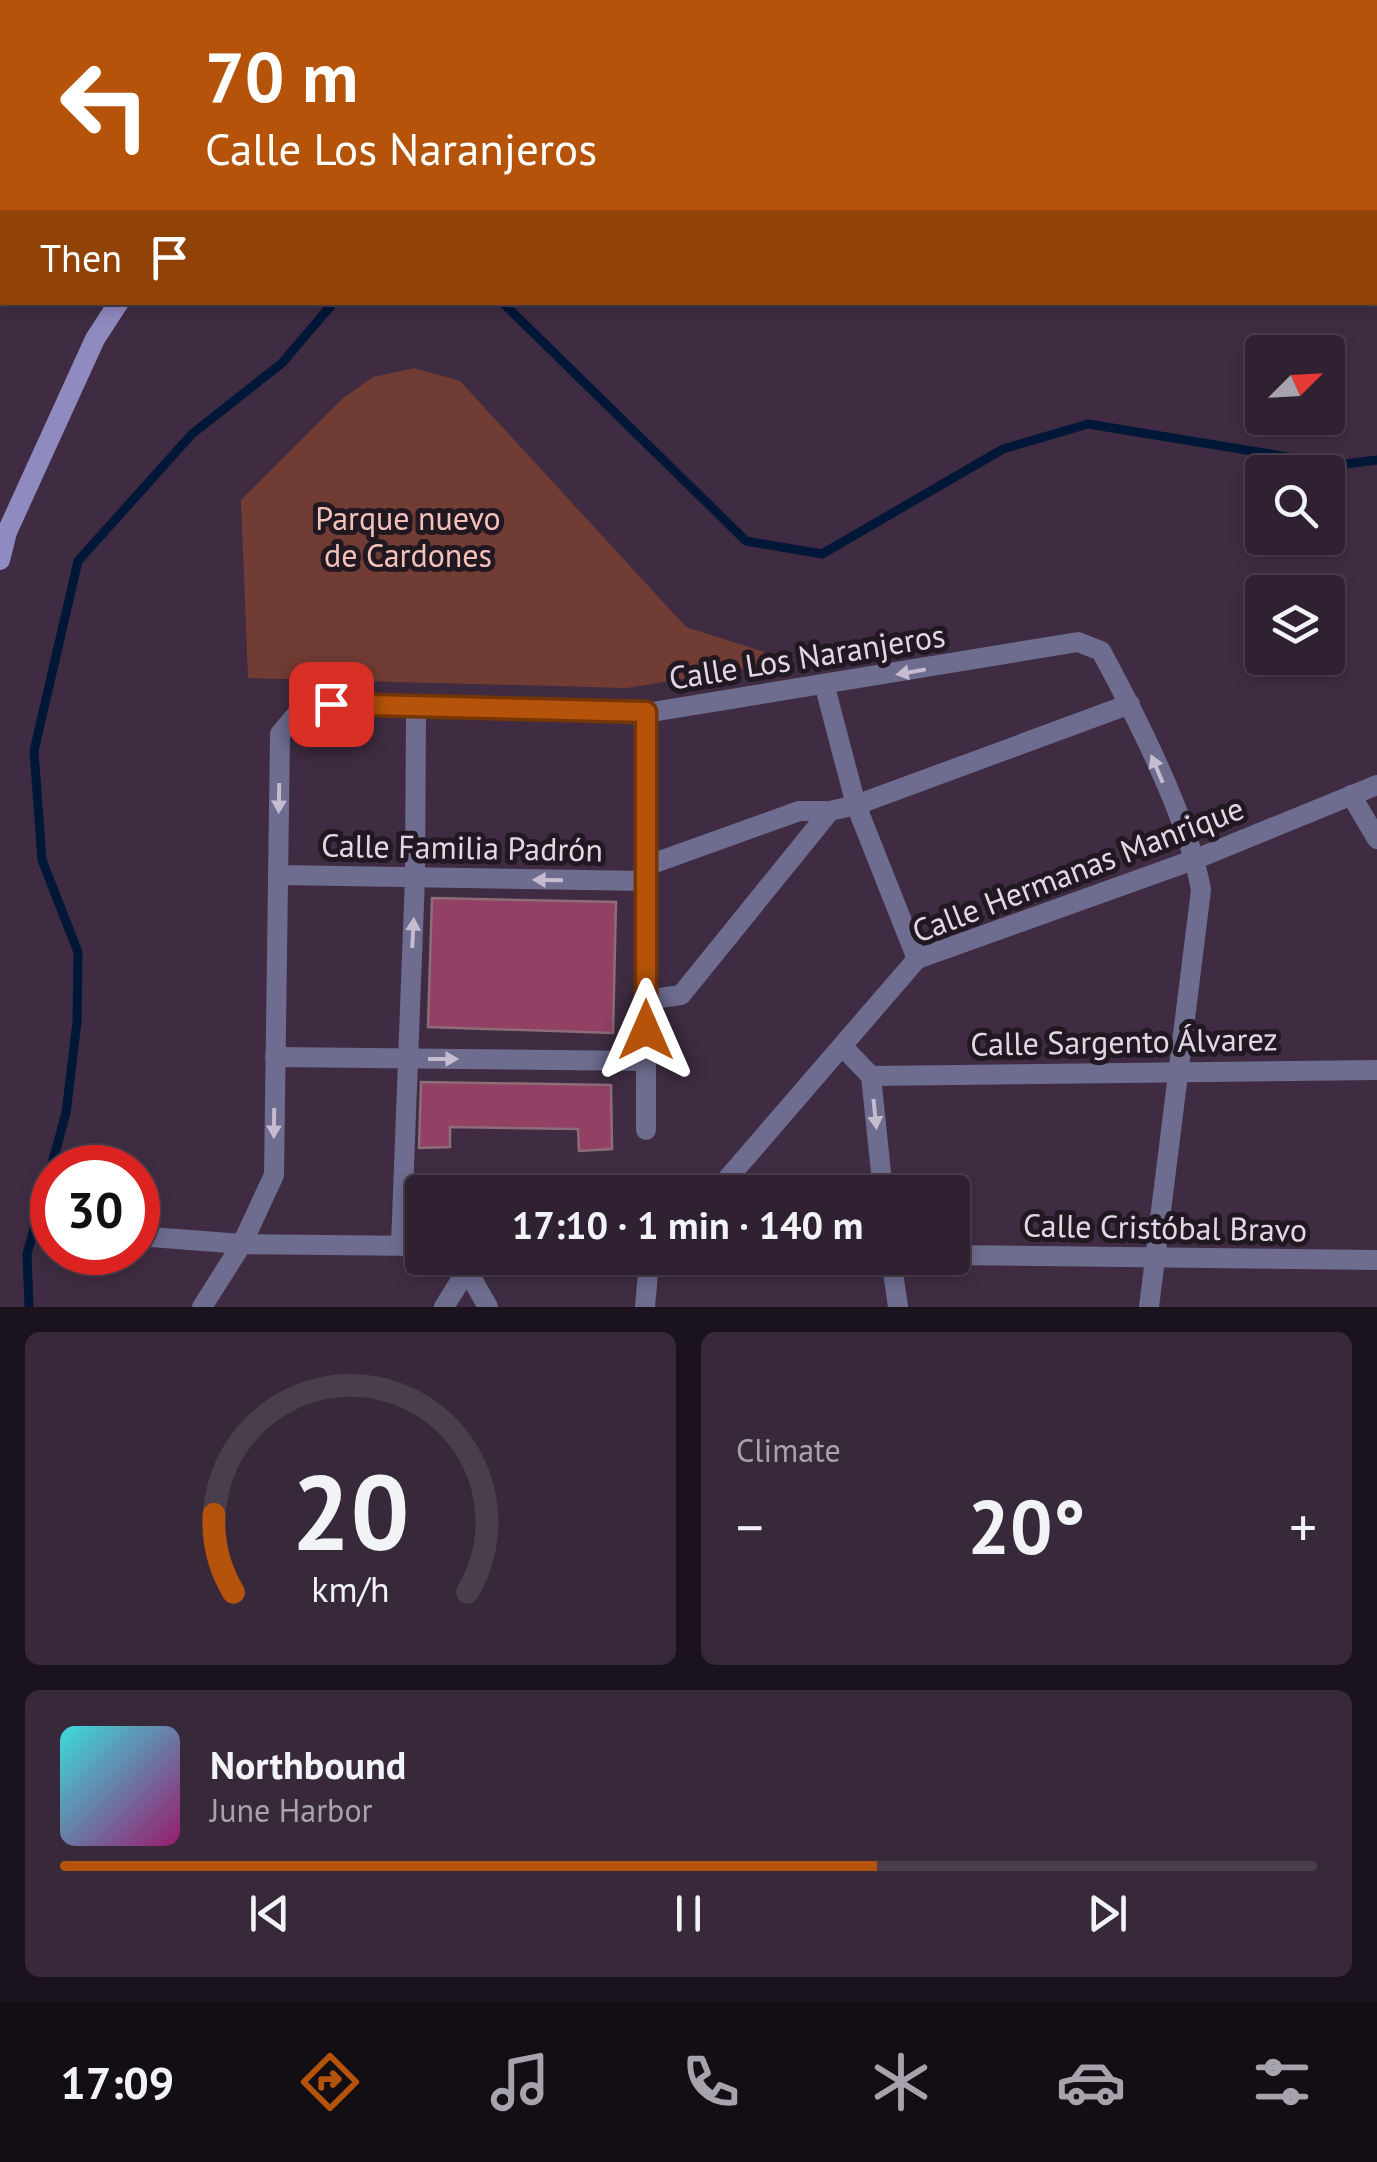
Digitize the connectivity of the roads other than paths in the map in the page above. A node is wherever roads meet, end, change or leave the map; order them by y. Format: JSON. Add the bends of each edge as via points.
{"nodes":[{"id":1,"x":117,"y":305,"type":"edge"},
{"id":2,"x":0,"y":560,"type":"edge"},
{"id":3,"x":825,"y":687,"type":"junction"},
{"id":4,"x":1130,"y":704,"type":"junction"},
{"id":5,"x":416,"y":710,"type":"junction"},
{"id":6,"x":646,"y":712,"type":"junction"},
{"id":7,"x":1377,"y":785,"type":"edge"},
{"id":8,"x":1352,"y":796,"type":"junction"},
{"id":9,"x":856,"y":805,"type":"junction"},
{"id":10,"x":830,"y":812,"type":"junction"},
{"id":11,"x":1377,"y":839,"type":"edge"},
{"id":12,"x":1196,"y":858,"type":"junction"},
{"id":13,"x":278,"y":874,"type":"junction"},
{"id":14,"x":646,"y":874,"type":"junction"},
{"id":15,"x":416,"y":877,"type":"junction"},
{"id":16,"x":917,"y":959,"type":"junction"},
{"id":17,"x":646,"y":1000,"type":"junction"},
{"id":18,"x":843,"y":1047,"type":"junction"},
{"id":19,"x":275,"y":1057,"type":"junction"},
{"id":20,"x":406,"y":1059,"type":"junction"},
{"id":21,"x":646,"y":1061,"type":"junction"},
{"id":22,"x":1176,"y":1070,"type":"junction"},
{"id":23,"x":1377,"y":1070,"type":"edge"},
{"id":24,"x":872,"y":1076,"type":"junction"},
{"id":25,"x":646,"y":1130,"type":"dead end"},
{"id":26,"x":731,"y":1175,"type":"edge"},
{"id":27,"x":881,"y":1175,"type":"edge"},
{"id":28,"x":160,"y":1238,"type":"edge"},
{"id":29,"x":242,"y":1244,"type":"junction"},
{"id":30,"x":401,"y":1245,"type":"junction"},
{"id":31,"x":405,"y":1245,"type":"edge"},
{"id":32,"x":970,"y":1256,"type":"edge"},
{"id":33,"x":1156,"y":1258,"type":"junction"},
{"id":34,"x":1377,"y":1260,"type":"edge"},
{"id":35,"x":462,"y":1275,"type":"edge"},
{"id":36,"x":473,"y":1275,"type":"edge"},
{"id":37,"x":648,"y":1275,"type":"edge"},
{"id":38,"x":894,"y":1275,"type":"edge"},
{"id":39,"x":202,"y":1307,"type":"edge"},
{"id":40,"x":444,"y":1307,"type":"edge"},
{"id":41,"x":488,"y":1307,"type":"edge"},
{"id":42,"x":645,"y":1307,"type":"edge"},
{"id":43,"x":898,"y":1307,"type":"edge"},
{"id":44,"x":1149,"y":1307,"type":"edge"}],
"edges":[{"from":1,"to":2,"type":"street","via":[[95,339]]},
{"from":4,"to":3,"type":"street","name":"Calle Los Naranjeros","one_way":true,"via":[[1101,651],[1078,642]]},
{"from":3,"to":6,"type":"street","name":"Calle Los Naranjeros"},
{"from":3,"to":9,"type":"street"},
{"from":4,"to":9,"type":"street"},
{"from":12,"to":4,"type":"street","name":"Calle Los Naranjeros","one_way":true},
{"from":5,"to":6,"type":"street","name":"Calle Los Naranjeros"},
{"from":5,"to":13,"type":"street","name":"Calle Los Naranjeros","one_way":true,"via":[[331,704],[301,709],[280,734]]},
{"from":5,"to":15,"type":"street"},
{"from":6,"to":14,"type":"street"},
{"from":7,"to":8,"type":"street","name":"Calle Hermanas Manrique"},
{"from":8,"to":11,"type":"street"},
{"from":8,"to":12,"type":"street","name":"Calle Hermanas Manrique"},
{"from":9,"to":10,"type":"street"},
{"from":9,"to":16,"type":"street"},
{"from":10,"to":14,"type":"street","via":[[799,811]]},
{"from":10,"to":17,"type":"street","via":[[682,994]]},
{"from":12,"to":16,"type":"street","name":"Calle Hermanas Manrique"},
{"from":12,"to":22,"type":"street","via":[[1201,890]]},
{"from":13,"to":15,"type":"street","name":"Calle Familia Padrón"},
{"from":13,"to":19,"type":"street","name":"Calle Los Naranjeros"},
{"from":14,"to":15,"type":"street","name":"Calle Familia Padrón","one_way":true},
{"from":14,"to":17,"type":"street"},
{"from":20,"to":15,"type":"street","one_way":true},
{"from":16,"to":18,"type":"street","name":"Calle Hermanas Manrique"},
{"from":17,"to":21,"type":"street"},
{"from":18,"to":24,"type":"street"},
{"from":18,"to":26,"type":"street","name":"Calle Hermanas Manrique"},
{"from":19,"to":20,"type":"street"},
{"from":19,"to":29,"type":"street","name":"Calle Los Naranjeros","one_way":true,"via":[[274,1174]]},
{"from":20,"to":21,"type":"street","one_way":true},
{"from":20,"to":30,"type":"street"},
{"from":21,"to":25,"type":"street"},
{"from":22,"to":23,"type":"street","name":"Calle Sargento Álvarez"},
{"from":22,"to":24,"type":"street","name":"Calle Sargento Álvarez"},
{"from":22,"to":33,"type":"street"},
{"from":24,"to":27,"type":"street","one_way":true},
{"from":28,"to":29,"type":"street"},
{"from":29,"to":30,"type":"street"},
{"from":29,"to":39,"type":"street"},
{"from":30,"to":31,"type":"street"},
{"from":32,"to":33,"type":"street","name":"Calle Cristóbal Bravo"},
{"from":33,"to":34,"type":"street","name":"Calle Cristóbal Bravo"},
{"from":33,"to":44,"type":"street"},
{"from":35,"to":40,"type":"street"},
{"from":36,"to":41,"type":"street"},
{"from":37,"to":42,"type":"street"},
{"from":38,"to":43,"type":"street"}]}
